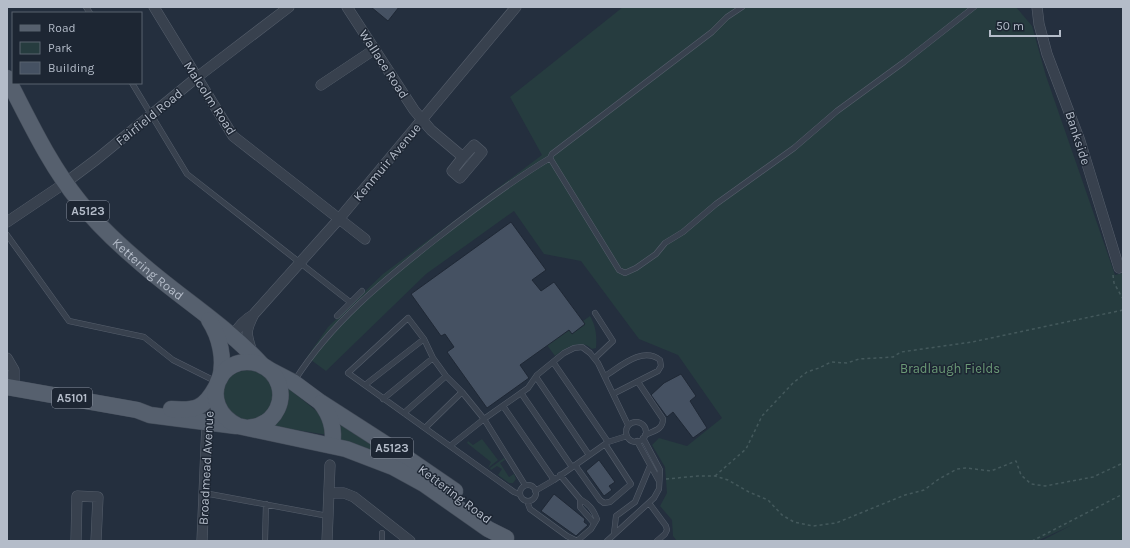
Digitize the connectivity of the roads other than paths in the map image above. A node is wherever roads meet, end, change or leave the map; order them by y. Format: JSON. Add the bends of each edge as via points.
{"nodes":[{"id":1,"x":154,"y":7,"type":"edge"},
{"id":2,"x":288,"y":7,"type":"edge"},
{"id":3,"x":346,"y":7,"type":"edge"},
{"id":4,"x":516,"y":7,"type":"edge"},
{"id":5,"x":742,"y":7,"type":"edge"},
{"id":6,"x":974,"y":7,"type":"edge"},
{"id":7,"x":1037,"y":7,"type":"edge"},
{"id":8,"x":375,"y":50,"type":"junction"},
{"id":9,"x":7,"y":78,"type":"edge"},
{"id":10,"x":196,"y":78,"type":"junction"},
{"id":11,"x":133,"y":84,"type":"edge"},
{"id":12,"x":320,"y":85,"type":"dead end"},
{"id":13,"x":151,"y":115,"type":"junction"},
{"id":14,"x":423,"y":120,"type":"junction"},
{"id":15,"x":463,"y":157,"type":"dead end"},
{"id":16,"x":550,"y":158,"type":"junction"},
{"id":17,"x":66,"y":183,"type":"junction"},
{"id":18,"x":339,"y":219,"type":"junction"},
{"id":19,"x":7,"y":222,"type":"edge"},
{"id":20,"x":7,"y":235,"type":"edge"},
{"id":21,"x":366,"y":239,"type":"dead end"},
{"id":22,"x":300,"y":263,"type":"junction"},
{"id":23,"x":1119,"y":268,"type":"road end"},
{"id":24,"x":362,"y":291,"type":"dead end"},
{"id":25,"x":350,"y":302,"type":"junction"},
{"id":26,"x":595,"y":313,"type":"dead end"},
{"id":27,"x":205,"y":314,"type":"junction"},
{"id":28,"x":254,"y":314,"type":"junction"},
{"id":29,"x":337,"y":316,"type":"dead end"},
{"id":30,"x":232,"y":336,"type":"junction"},
{"id":31,"x":424,"y":339,"type":"junction"},
{"id":32,"x":252,"y":353,"type":"junction"},
{"id":33,"x":7,"y":358,"type":"edge"},
{"id":34,"x":433,"y":358,"type":"junction"},
{"id":35,"x":595,"y":358,"type":"junction"},
{"id":36,"x":553,"y":362,"type":"junction"},
{"id":37,"x":266,"y":368,"type":"junction"},
{"id":38,"x":446,"y":376,"type":"junction"},
{"id":39,"x":605,"y":376,"type":"junction"},
{"id":40,"x":536,"y":377,"type":"junction"},
{"id":41,"x":217,"y":382,"type":"junction"},
{"id":42,"x":293,"y":382,"type":"junction"},
{"id":43,"x":638,"y":382,"type":"junction"},
{"id":44,"x":365,"y":385,"type":"junction"},
{"id":45,"x":10,"y":387,"type":"edge"},
{"id":46,"x":462,"y":392,"type":"junction"},
{"id":47,"x":521,"y":393,"type":"junction"},
{"id":48,"x":613,"y":394,"type":"junction"},
{"id":49,"x":383,"y":399,"type":"junction"},
{"id":50,"x":320,"y":402,"type":"junction"},
{"id":51,"x":503,"y":406,"type":"junction"},
{"id":52,"x":137,"y":410,"type":"junction"},
{"id":53,"x":404,"y":413,"type":"junction"},
{"id":54,"x":484,"y":419,"type":"junction"},
{"id":55,"x":207,"y":423,"type":"junction"},
{"id":56,"x":628,"y":425,"type":"junction"},
{"id":57,"x":243,"y":427,"type":"junction"},
{"id":58,"x":425,"y":428,"type":"junction"},
{"id":59,"x":627,"y":436,"type":"junction"},
{"id":60,"x":644,"y":436,"type":"junction"},
{"id":61,"x":637,"y":442,"type":"junction"},
{"id":62,"x":606,"y":443,"type":"junction"},
{"id":63,"x":332,"y":445,"type":"junction"},
{"id":64,"x":450,"y":446,"type":"junction"},
{"id":65,"x":589,"y":455,"type":"junction"},
{"id":66,"x":330,"y":465,"type":"dead end"},
{"id":67,"x":574,"y":466,"type":"junction"},
{"id":68,"x":650,"y":466,"type":"junction"},
{"id":69,"x":560,"y":475,"type":"junction"},
{"id":70,"x":554,"y":480,"type":"junction"},
{"id":71,"x":659,"y":481,"type":"junction"},
{"id":72,"x":525,"y":485,"type":"junction"},
{"id":73,"x":535,"y":490,"type":"junction"},
{"id":74,"x":204,"y":493,"type":"junction"},
{"id":75,"x":329,"y":493,"type":"junction"},
{"id":76,"x":520,"y":494,"type":"junction"},
{"id":77,"x":580,"y":499,"type":"junction"},
{"id":78,"x":527,"y":501,"type":"junction"},
{"id":79,"x":649,"y":503,"type":"junction"},
{"id":80,"x":266,"y":504,"type":"junction"},
{"id":81,"x":328,"y":516,"type":"junction"},
{"id":82,"x":594,"y":523,"type":"junction"},
{"id":83,"x":382,"y":533,"type":"dead end"},
{"id":84,"x":614,"y":534,"type":"junction"},
{"id":85,"x":508,"y":540,"type":"edge"},
{"id":86,"x":76,"y":541,"type":"edge"},
{"id":87,"x":96,"y":541,"type":"edge"},
{"id":88,"x":202,"y":541,"type":"edge"},
{"id":89,"x":265,"y":541,"type":"edge"},
{"id":90,"x":327,"y":541,"type":"edge"},
{"id":91,"x":382,"y":541,"type":"edge"},
{"id":92,"x":410,"y":541,"type":"edge"},
{"id":93,"x":607,"y":541,"type":"edge"},
{"id":94,"x":657,"y":541,"type":"edge"}],
"edges":[{"from":1,"to":10,"type":"street","name":"Malcolm Road"},
{"from":2,"to":10,"type":"street","name":"Fairfield Road"},
{"from":3,"to":8,"type":"street","name":"Wallace Road"},
{"from":4,"to":14,"type":"street","name":"Kenmuir Avenue"},
{"from":5,"to":16,"type":"lane"},
{"from":6,"to":16,"type":"lane","via":[[837,111],[794,148],[665,243],[656,254],[628,271],[619,270]]},
{"from":7,"to":23,"type":"street","name":"Bankside","via":[[1047,54],[1080,141]]},
{"from":8,"to":12,"type":"street"},
{"from":8,"to":14,"type":"street","name":"Wallace Road"},
{"from":9,"to":17,"type":"main road","name":"Kettering Road","number":"A5123","via":[[49,157]]},
{"from":10,"to":13,"type":"street","name":"Fairfield Road"},
{"from":10,"to":18,"type":"street","name":"Malcolm Road","via":[[233,136]]},
{"from":11,"to":13,"type":"lane"},
{"from":13,"to":17,"type":"street","name":"Fairfield Road"},
{"from":13,"to":22,"type":"lane","via":[[187,174]]},
{"from":14,"to":15,"type":"street","name":"Wallace Road"},
{"from":14,"to":18,"type":"street","name":"Kenmuir Avenue"},
{"from":16,"to":42,"type":"lane","via":[[519,176],[367,296],[350,311],[317,349]]},
{"from":17,"to":19,"type":"street","name":"Fairfield Road"},
{"from":17,"to":27,"type":"main road","name":"Kettering Road","number":"A5123","via":[[79,201],[136,260]]},
{"from":18,"to":21,"type":"street","name":"Malcolm Road"},
{"from":18,"to":22,"type":"street","name":"Kenmuir Avenue"},
{"from":20,"to":41,"type":"lane","via":[[68,321],[144,337],[172,360]]},
{"from":22,"to":25,"type":"lane"},
{"from":22,"to":28,"type":"street","name":"Kenmuir Avenue"},
{"from":24,"to":25,"type":"lane"},
{"from":25,"to":29,"type":"lane"},
{"from":26,"to":35,"type":"lane","via":[[613,341]]},
{"from":27,"to":30,"type":"main road","name":"Kettering Road","number":"A5123"},
{"from":27,"to":41,"type":"main road","name":"Kettering Road","number":"A5123","via":[[220,343]]},
{"from":28,"to":30,"type":"street","name":"Kenmuir Avenue","via":[[246,319]]},
{"from":28,"to":32,"type":"street","name":"Kenmuir Avenue","via":[[248,327],[247,338]]},
{"from":30,"to":32,"type":"main road","name":"Kettering Road","number":"A5123"},
{"from":30,"to":41,"type":"street","name":"Kenmuir Avenue"},
{"from":31,"to":34,"type":"lane"},
{"from":31,"to":44,"type":"lane"},
{"from":31,"to":44,"type":"lane","via":[[408,318],[348,373]]},
{"from":32,"to":37,"type":"main road","name":"Kettering Road","number":"A5123"},
{"from":33,"to":45,"type":"street","via":[[14,370]]},
{"from":34,"to":38,"type":"lane"},
{"from":34,"to":49,"type":"lane"},
{"from":35,"to":36,"type":"lane","via":[[582,347],[564,353]]},
{"from":35,"to":39,"type":"lane"},
{"from":36,"to":40,"type":"lane"},
{"from":36,"to":62,"type":"lane"},
{"from":37,"to":41,"type":"main road","via":[[253,362],[243,362],[226,370]]},
{"from":37,"to":42,"type":"main road","name":"Kettering Road","number":"A5123"},
{"from":37,"to":57,"type":"main road","via":[[278,382],[281,396],[279,406],[267,422],[260,426]]},
{"from":38,"to":46,"type":"lane"},
{"from":38,"to":53,"type":"lane"},
{"from":39,"to":43,"type":"lane","via":[[635,357],[654,355],[660,360],[661,366],[658,371]]},
{"from":39,"to":48,"type":"lane"},
{"from":40,"to":47,"type":"lane"},
{"from":40,"to":65,"type":"lane"},
{"from":41,"to":52,"type":"main road","number":"A5101","via":[[204,403],[194,410]]},
{"from":41,"to":55,"type":"street","name":"Broadmead Avenue"},
{"from":41,"to":57,"type":"main road","via":[[215,398],[222,415],[229,422]]},
{"from":42,"to":50,"type":"main road","name":"Kettering Road","number":"A5123"},
{"from":43,"to":48,"type":"lane"},
{"from":43,"to":60,"type":"lane","via":[[663,419],[661,428]]},
{"from":44,"to":49,"type":"lane"},
{"from":45,"to":52,"type":"main road","number":"A5101"},
{"from":46,"to":54,"type":"lane"},
{"from":46,"to":58,"type":"lane"},
{"from":47,"to":51,"type":"lane"},
{"from":47,"to":67,"type":"lane"},
{"from":48,"to":56,"type":"lane"},
{"from":49,"to":53,"type":"lane"},
{"from":50,"to":63,"type":"main road","name":"Kettering Road","via":[[332,421]]},
{"from":50,"to":85,"type":"main road","name":"Kettering Road","number":"A5123","via":[[466,500],[490,518]]},
{"from":51,"to":54,"type":"lane"},
{"from":51,"to":70,"type":"lane"},
{"from":52,"to":55,"type":"main road","number":"A5101","via":[[150,415]]},
{"from":53,"to":58,"type":"lane"},
{"from":54,"to":64,"type":"lane"},
{"from":54,"to":72,"type":"lane"},
{"from":55,"to":57,"type":"main road","number":"A5101"},
{"from":55,"to":74,"type":"street","name":"Broadmead Avenue"},
{"from":56,"to":59,"type":"lane"},
{"from":56,"to":60,"type":"lane","via":[[635,422],[642,424],[646,430]]},
{"from":57,"to":63,"type":"main road","name":"Kettering Road","number":"A5123"},
{"from":58,"to":64,"type":"lane"},
{"from":59,"to":61,"type":"lane"},
{"from":59,"to":62,"type":"lane"},
{"from":60,"to":61,"type":"lane"},
{"from":60,"to":71,"type":"lane","via":[[660,470]]},
{"from":61,"to":68,"type":"lane"},
{"from":62,"to":65,"type":"lane"},
{"from":62,"to":67,"type":"lane","via":[[631,484],[610,502],[604,503],[600,500]]},
{"from":63,"to":85,"type":"main road","name":"Kettering Road","number":"A5123","via":[[406,474]]},
{"from":64,"to":76,"type":"lane"},
{"from":65,"to":67,"type":"lane"},
{"from":66,"to":75,"type":"street"},
{"from":67,"to":69,"type":"lane"},
{"from":68,"to":71,"type":"lane"},
{"from":68,"to":84,"type":"lane","via":[[635,502],[616,516]]},
{"from":69,"to":70,"type":"lane"},
{"from":69,"to":77,"type":"lane"},
{"from":70,"to":73,"type":"lane"},
{"from":71,"to":79,"type":"lane","via":[[659,489]]},
{"from":72,"to":73,"type":"lane","via":[[532,486]]},
{"from":72,"to":76,"type":"lane","via":[[521,488]]},
{"from":73,"to":78,"type":"lane","via":[[534,498]]},
{"from":74,"to":80,"type":"lane"},
{"from":74,"to":88,"type":"street","name":"Broadmead Avenue"},
{"from":75,"to":81,"type":"street"},
{"from":75,"to":92,"type":"street","via":[[354,496]]},
{"from":76,"to":78,"type":"lane"},
{"from":77,"to":82,"type":"lane","via":[[580,507]]},
{"from":77,"to":82,"type":"lane","via":[[593,510],[597,519]]},
{"from":78,"to":82,"type":"lane","via":[[530,509],[567,536],[577,540],[591,529]]},
{"from":79,"to":84,"type":"lane"},
{"from":79,"to":94,"type":"lane","via":[[667,530]]},
{"from":80,"to":81,"type":"lane"},
{"from":80,"to":89,"type":"lane"},
{"from":81,"to":90,"type":"street"},
{"from":83,"to":91,"type":"lane"},
{"from":84,"to":93,"type":"lane"},
{"from":86,"to":87,"type":"street","via":[[77,496],[98,497]]}]}
